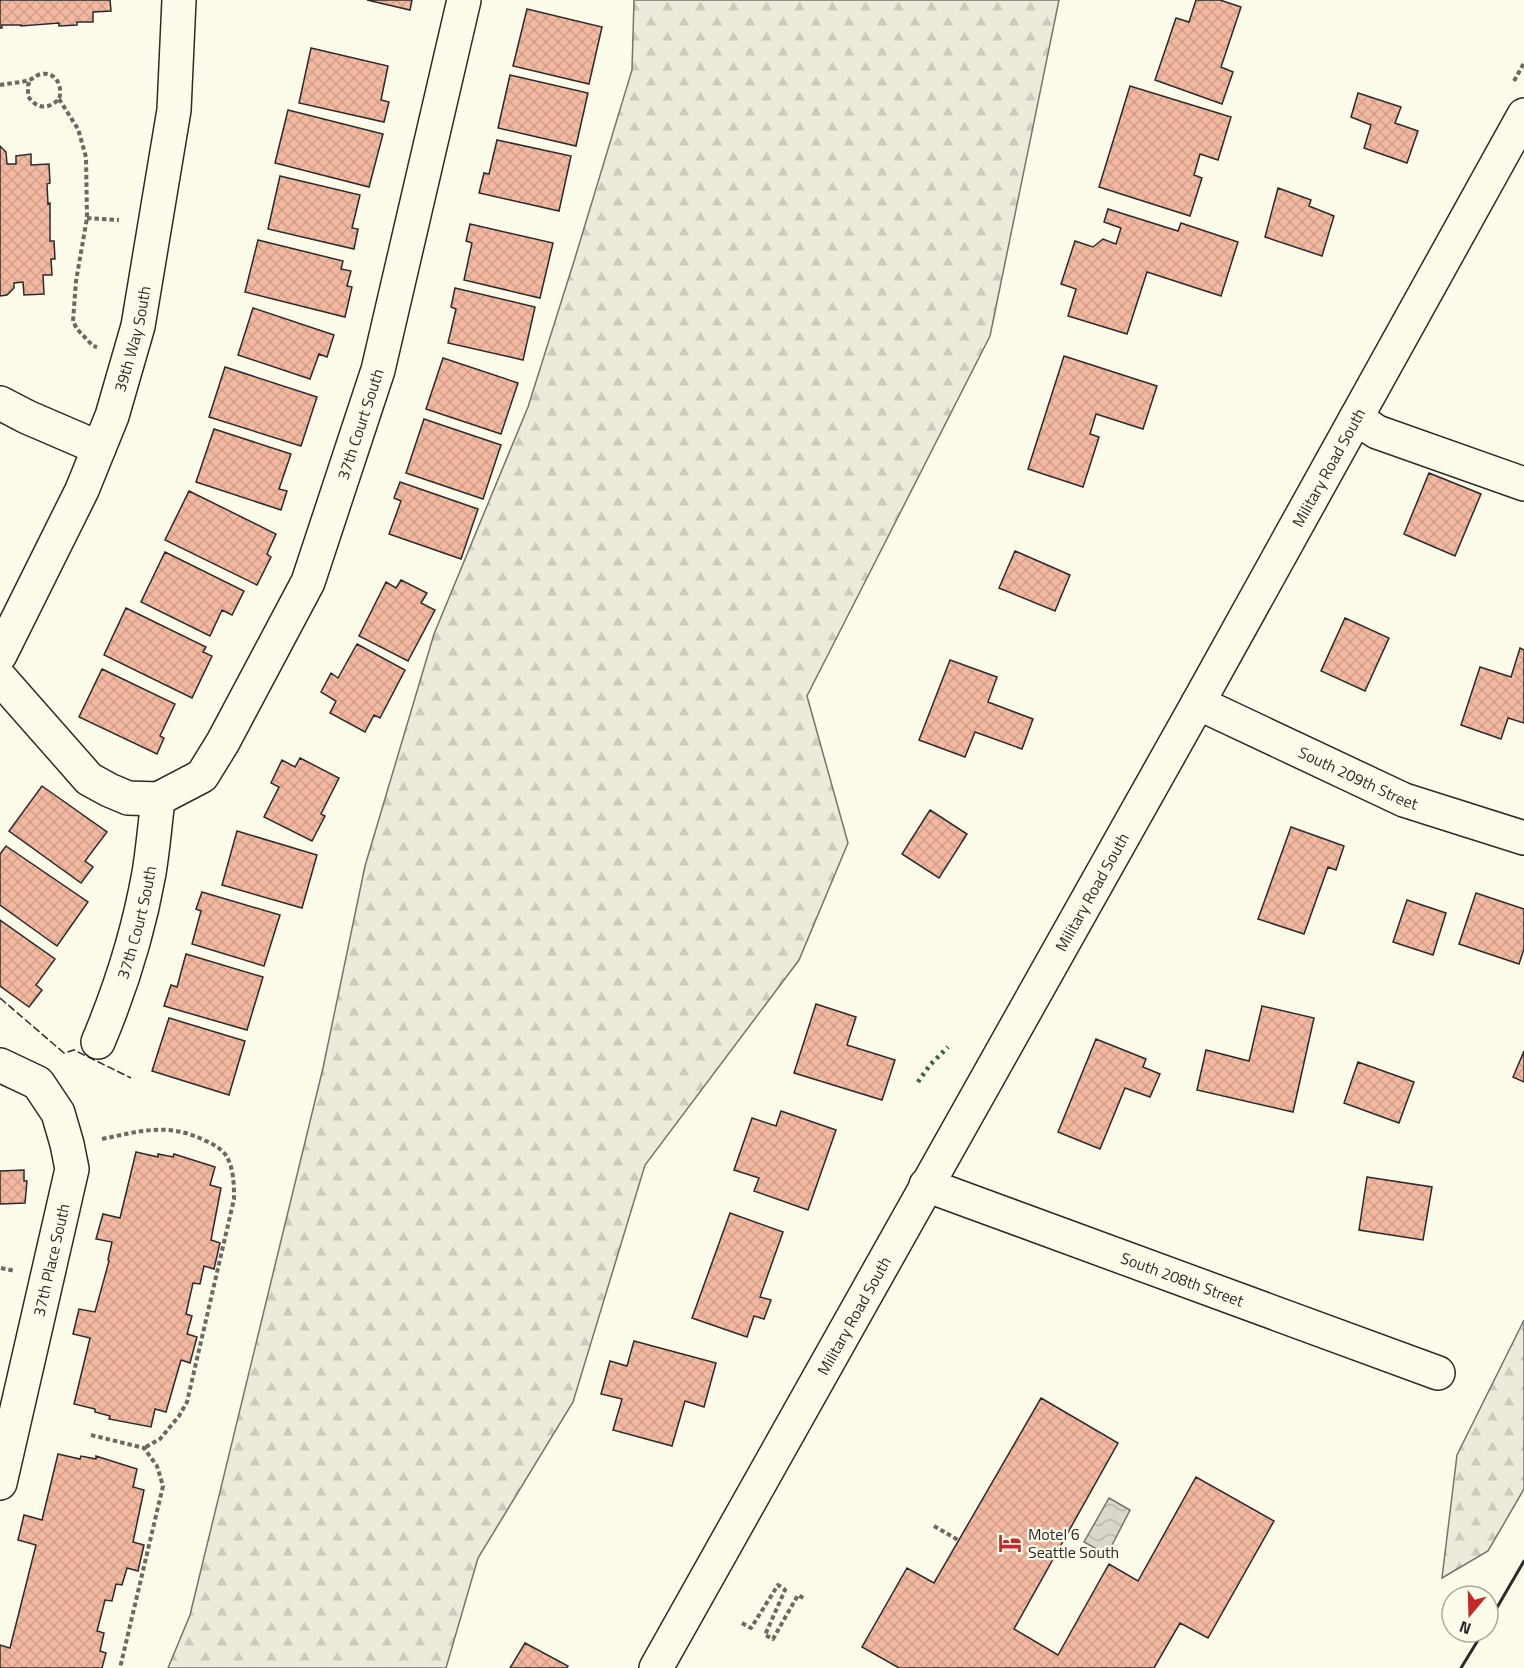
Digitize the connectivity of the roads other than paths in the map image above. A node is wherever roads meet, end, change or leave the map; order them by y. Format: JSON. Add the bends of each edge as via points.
{"nodes":[{"id":1,"x":179,"y":0,"type":"edge"},
{"id":2,"x":464,"y":0,"type":"edge"},
{"id":3,"x":1524,"y":115,"type":"edge"},
{"id":4,"x":0,"y":403,"type":"edge"},
{"id":5,"x":1356,"y":418,"type":"junction"},
{"id":6,"x":99,"y":448,"type":"junction"},
{"id":7,"x":1524,"y":484,"type":"edge"},
{"id":8,"x":0,"y":655,"type":"edge"},
{"id":9,"x":0,"y":678,"type":"edge"},
{"id":10,"x":1198,"y":703,"type":"junction"},
{"id":11,"x":158,"y":799,"type":"junction"},
{"id":12,"x":1524,"y":838,"type":"edge"},
{"id":13,"x":98,"y":1042,"type":"dead end"},
{"id":14,"x":0,"y":1065,"type":"edge"},
{"id":15,"x":926,"y":1185,"type":"junction"},
{"id":16,"x":1438,"y":1373,"type":"dead end"},
{"id":17,"x":0,"y":1483,"type":"edge"},
{"id":18,"x":657,"y":1668,"type":"edge"}],
"edges":[{"from":1,"to":6,"type":"street","name":"39th Way South","via":[[174,110],[138,326]]},
{"from":2,"to":11,"type":"street","name":"37th Court South","via":[[378,370],[308,582],[202,776]]},
{"from":3,"to":5,"type":"street","name":"Military Road South"},
{"from":4,"to":6,"type":"street"},
{"from":5,"to":7,"type":"street","via":[[1377,432]]},
{"from":5,"to":10,"type":"street","name":"Military Road South"},
{"from":6,"to":8,"type":"street","name":"39th Way South"},
{"from":9,"to":11,"type":"street","name":"37th Court South","via":[[89,779],[128,798]]},
{"from":10,"to":12,"type":"street","name":"South 209th Street","via":[[1404,800]]},
{"from":10,"to":15,"type":"street","name":"Military Road South"},
{"from":11,"to":13,"type":"street","name":"37th Court South","via":[[149,873],[135,932]]},
{"from":14,"to":17,"type":"street","name":"37th Place South","via":[[38,1083],[58,1113],[72,1169]]},
{"from":15,"to":16,"type":"street","name":"South 208th Street"},
{"from":15,"to":18,"type":"street","name":"Military Road South"}]}
